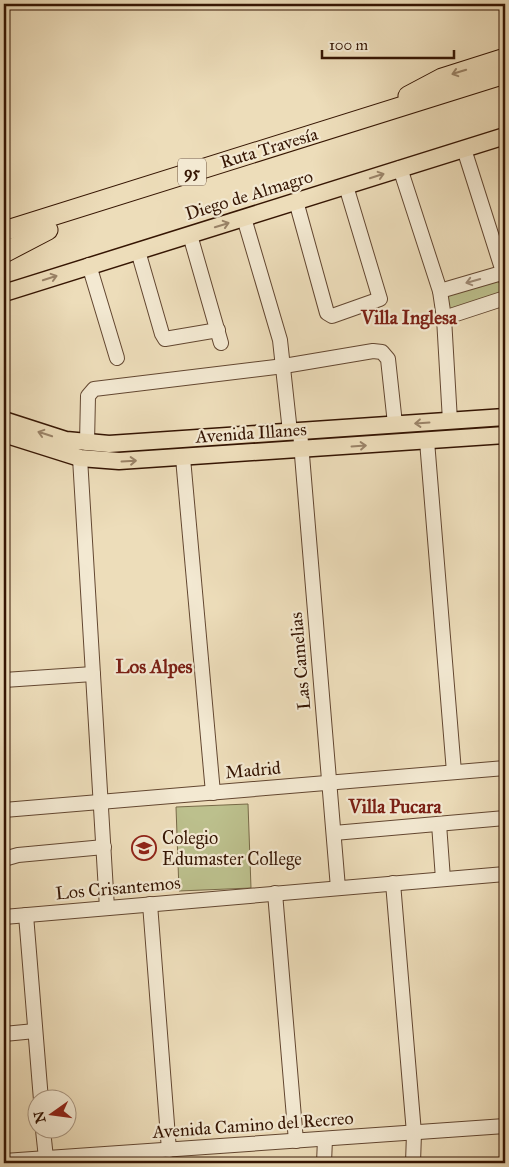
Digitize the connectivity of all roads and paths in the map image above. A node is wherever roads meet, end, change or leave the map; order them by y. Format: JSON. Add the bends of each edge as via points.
{"nodes":[{"id":1,"x":505,"y":58,"type":"edge"},
{"id":2,"x":505,"y":74,"type":"edge"},
{"id":3,"x":505,"y":87,"type":"edge"},
{"id":4,"x":379,"y":113,"type":"junction"},
{"id":5,"x":505,"y":136,"type":"edge"},
{"id":6,"x":464,"y":150,"type":"junction"},
{"id":7,"x":400,"y":168,"type":"junction"},
{"id":8,"x":346,"y":186,"type":"junction"},
{"id":9,"x":296,"y":201,"type":"junction"},
{"id":10,"x":244,"y":218,"type":"junction"},
{"id":11,"x":48,"y":230,"type":"junction"},
{"id":12,"x":4,"y":231,"type":"edge"},
{"id":13,"x":190,"y":235,"type":"junction"},
{"id":14,"x":4,"y":244,"type":"edge"},
{"id":15,"x":138,"y":251,"type":"junction"},
{"id":16,"x":4,"y":253,"type":"edge"},
{"id":17,"x":89,"y":265,"type":"junction"},
{"id":18,"x":505,"y":274,"type":"edge"},
{"id":19,"x":440,"y":291,"type":"junction"},
{"id":20,"x":4,"y":292,"type":"edge"},
{"id":21,"x":505,"y":298,"type":"edge"},
{"id":22,"x":444,"y":318,"type":"junction"},
{"id":23,"x":117,"y":358,"type":"dead end"},
{"id":24,"x":284,"y":366,"type":"junction"},
{"id":25,"x":505,"y":417,"type":"edge"},
{"id":26,"x":4,"y":420,"type":"edge"},
{"id":27,"x":450,"y":421,"type":"junction"},
{"id":28,"x":395,"y":424,"type":"junction"},
{"id":29,"x":295,"y":431,"type":"junction"},
{"id":30,"x":4,"y":434,"type":"edge"},
{"id":31,"x":505,"y":435,"type":"edge"},
{"id":32,"x":427,"y":441,"type":"junction"},
{"id":33,"x":83,"y":450,"type":"junction"},
{"id":34,"x":302,"y":450,"type":"junction"},
{"id":35,"x":183,"y":458,"type":"junction"},
{"id":36,"x":93,"y":674,"type":"junction"},
{"id":37,"x":4,"y":680,"type":"edge"},
{"id":38,"x":505,"y":768,"type":"edge"},
{"id":39,"x":454,"y":772,"type":"junction"},
{"id":40,"x":329,"y":783,"type":"junction"},
{"id":41,"x":212,"y":793,"type":"junction"},
{"id":42,"x":101,"y":802,"type":"junction"},
{"id":43,"x":4,"y":810,"type":"edge"},
{"id":44,"x":505,"y":818,"type":"edge"},
{"id":45,"x":439,"y":824,"type":"junction"},
{"id":46,"x":334,"y":833,"type":"junction"},
{"id":47,"x":104,"y":847,"type":"junction"},
{"id":48,"x":4,"y":859,"type":"edge"},
{"id":49,"x":505,"y":874,"type":"edge"},
{"id":50,"x":444,"y":879,"type":"junction"},
{"id":51,"x":393,"y":883,"type":"junction"},
{"id":52,"x":338,"y":888,"type":"junction"},
{"id":53,"x":275,"y":893,"type":"junction"},
{"id":54,"x":150,"y":904,"type":"junction"},
{"id":55,"x":107,"y":908,"type":"junction"},
{"id":56,"x":26,"y":915,"type":"junction"},
{"id":57,"x":4,"y":917,"type":"edge"},
{"id":58,"x":35,"y":1032,"type":"junction"},
{"id":59,"x":4,"y":1034,"type":"edge"},
{"id":60,"x":40,"y":1090,"type":"edge"},
{"id":61,"x":505,"y":1126,"type":"edge"},
{"id":62,"x":414,"y":1133,"type":"junction"},
{"id":63,"x":325,"y":1139,"type":"junction"},
{"id":64,"x":44,"y":1140,"type":"edge"},
{"id":65,"x":296,"y":1141,"type":"junction"},
{"id":66,"x":169,"y":1150,"type":"junction"},
{"id":67,"x":46,"y":1158,"type":"junction"},
{"id":68,"x":4,"y":1161,"type":"edge"},
{"id":69,"x":324,"y":1163,"type":"edge"},
{"id":70,"x":413,"y":1163,"type":"edge"}],
"edges":[{"from":1,"to":4,"type":"highway","one_way":true,"via":[[442,78]]},
{"from":2,"to":4,"type":"highway","name":"Ruta Travesía","number":"95"},
{"from":3,"to":11,"type":"highway","name":"Ruta Travesía","number":"95"},
{"from":4,"to":12,"type":"highway","name":"Ruta Travesía","number":"95"},
{"from":5,"to":6,"type":"main road","name":"Diego de Almagro"},
{"from":6,"to":7,"type":"main road","name":"Diego de Almagro"},
{"from":6,"to":18,"type":"street"},
{"from":8,"to":7,"type":"main road","name":"Diego de Almagro","one_way":true},
{"from":7,"to":19,"type":"street"},
{"from":8,"to":9,"type":"main road","name":"Diego de Almagro"},
{"from":8,"to":9,"type":"street","via":[[380,299],[332,316],[327,313]]},
{"from":9,"to":10,"type":"main road","name":"Diego de Almagro"},
{"from":13,"to":10,"type":"main road","name":"Diego de Almagro","one_way":true},
{"from":10,"to":24,"type":"street","name":"Las Camelias","via":[[280,340]]},
{"from":11,"to":14,"type":"highway","name":"Ruta Travesía","number":"95"},
{"from":11,"to":16,"type":"highway"},
{"from":13,"to":15,"type":"main road","name":"Diego de Almagro"},
{"from":13,"to":15,"type":"street","via":[[219,336],[166,339]]},
{"from":15,"to":17,"type":"main road","name":"Diego de Almagro"},
{"from":20,"to":17,"type":"main road","name":"Diego de Almagro","one_way":true},
{"from":17,"to":23,"type":"street"},
{"from":18,"to":19,"type":"street","one_way":true},
{"from":19,"to":22,"type":"street"},
{"from":21,"to":22,"type":"street"},
{"from":22,"to":27,"type":"street"},
{"from":24,"to":28,"type":"street","via":[[382,352],[388,359]]},
{"from":24,"to":29,"type":"street","name":"Las Camelias"},
{"from":24,"to":33,"type":"street","via":[[94,389],[88,396]]},
{"from":25,"to":27,"type":"main road","name":"Avenida Illanes"},
{"from":33,"to":26,"type":"main road","name":"Avenida Illanes","one_way":true,"via":[[66,440]]},
{"from":27,"to":28,"type":"main road","name":"Avenida Illanes","one_way":true},
{"from":28,"to":29,"type":"main road","name":"Avenida Illanes"},
{"from":29,"to":33,"type":"main road","name":"Avenida Illanes"},
{"from":29,"to":34,"type":"street","name":"Las Camelias"},
{"from":30,"to":33,"type":"main road","name":"Avenida Illanes"},
{"from":31,"to":32,"type":"main road","name":"Avenida Illanes"},
{"from":34,"to":32,"type":"main road","name":"Avenida Illanes","one_way":true},
{"from":32,"to":39,"type":"street"},
{"from":33,"to":35,"type":"main road","name":"Avenida Illanes","one_way":true,"via":[[119,462]]},
{"from":33,"to":36,"type":"street"},
{"from":34,"to":35,"type":"main road","name":"Avenida Illanes"},
{"from":34,"to":40,"type":"street","name":"Las Camelias"},
{"from":35,"to":41,"type":"street"},
{"from":36,"to":37,"type":"street"},
{"from":36,"to":42,"type":"street"},
{"from":38,"to":39,"type":"street","name":"Madrid"},
{"from":39,"to":40,"type":"street","name":"Madrid"},
{"from":40,"to":41,"type":"street","name":"Madrid"},
{"from":40,"to":46,"type":"street","name":"Las Camelias"},
{"from":41,"to":42,"type":"street","name":"Madrid"},
{"from":42,"to":43,"type":"street","name":"Madrid"},
{"from":42,"to":47,"type":"street"},
{"from":44,"to":45,"type":"street"},
{"from":45,"to":46,"type":"street"},
{"from":45,"to":50,"type":"street"},
{"from":46,"to":52,"type":"street","name":"Las Camelias"},
{"from":47,"to":48,"type":"street","via":[[18,854]]},
{"from":47,"to":55,"type":"street"},
{"from":49,"to":50,"type":"street","name":"Los Crisantemos"},
{"from":50,"to":51,"type":"street","name":"Los Crisantemos"},
{"from":51,"to":52,"type":"street","name":"Los Crisantemos"},
{"from":51,"to":62,"type":"street"},
{"from":52,"to":53,"type":"street","name":"Los Crisantemos"},
{"from":53,"to":54,"type":"street","name":"Los Crisantemos"},
{"from":53,"to":65,"type":"street"},
{"from":54,"to":55,"type":"street","name":"Los Crisantemos"},
{"from":54,"to":66,"type":"street"},
{"from":55,"to":56,"type":"street","name":"Los Crisantemos"},
{"from":56,"to":57,"type":"street","name":"Los Crisantemos"},
{"from":56,"to":58,"type":"street"},
{"from":58,"to":59,"type":"street"},
{"from":58,"to":60,"type":"street"},
{"from":61,"to":62,"type":"street","name":"Avenida Camino del Recreo"},
{"from":62,"to":63,"type":"street","name":"Avenida Camino del Recreo"},
{"from":62,"to":70,"type":"street"},
{"from":63,"to":65,"type":"street","name":"Avenida Camino del Recreo"},
{"from":63,"to":69,"type":"street"},
{"from":64,"to":67,"type":"street"},
{"from":65,"to":66,"type":"street","name":"Avenida Camino del Recreo"},
{"from":66,"to":67,"type":"street","name":"Avenida Camino del Recreo"},
{"from":67,"to":68,"type":"street","name":"Avenida Camino del Recreo"}]}
